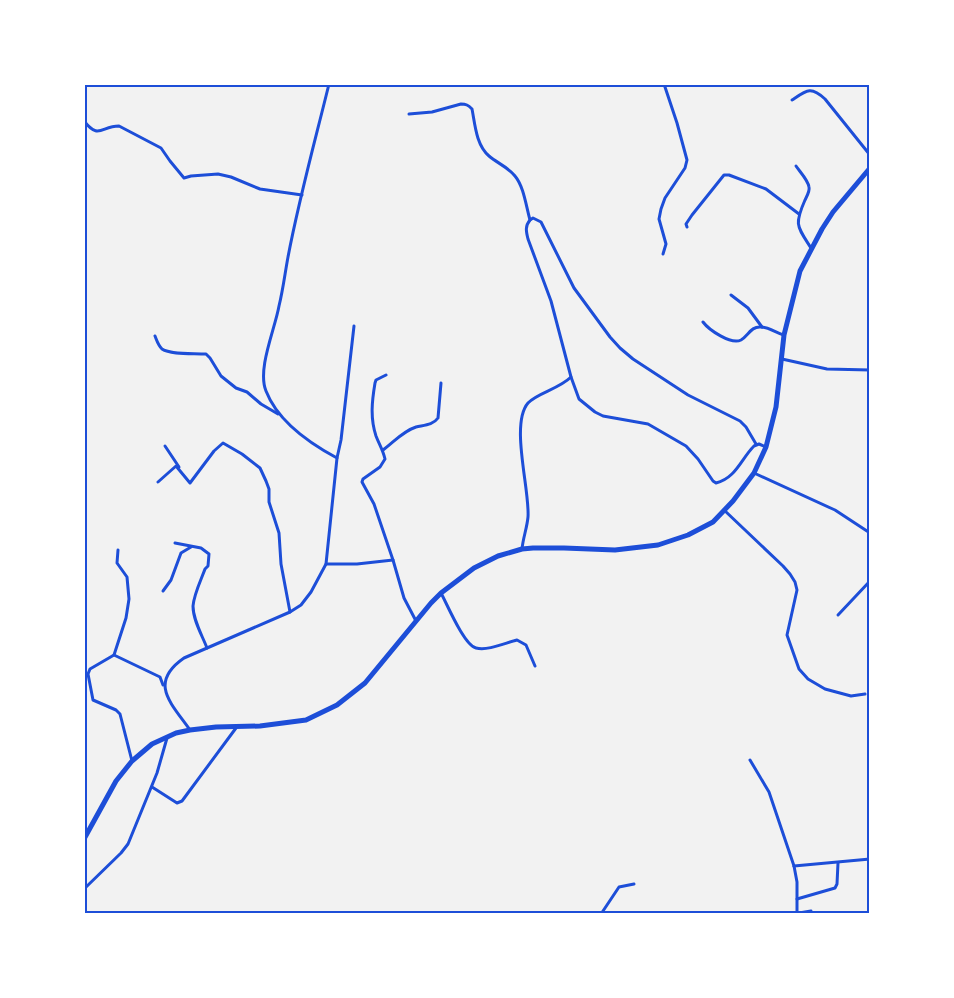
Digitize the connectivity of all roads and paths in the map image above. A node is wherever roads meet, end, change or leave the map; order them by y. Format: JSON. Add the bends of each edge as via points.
{"nodes":[{"id":1,"x":328,"y":84,"type":"edge"},
{"id":2,"x":664,"y":84,"type":"edge"},
{"id":3,"x":792,"y":100,"type":"dead end"},
{"id":4,"x":409,"y":114,"type":"dead end"},
{"id":5,"x":84,"y":121,"type":"edge"},
{"id":6,"x":870,"y":155,"type":"edge"},
{"id":7,"x":796,"y":166,"type":"dead end"},
{"id":8,"x":870,"y":168,"type":"edge"},
{"id":9,"x":302,"y":195,"type":"junction"},
{"id":10,"x":799,"y":214,"type":"junction"},
{"id":11,"x":530,"y":220,"type":"junction"},
{"id":12,"x":687,"y":227,"type":"dead end"},
{"id":13,"x":812,"y":249,"type":"junction"},
{"id":14,"x":663,"y":254,"type":"dead end"},
{"id":15,"x":731,"y":295,"type":"dead end"},
{"id":16,"x":703,"y":322,"type":"dead end"},
{"id":17,"x":354,"y":326,"type":"dead end"},
{"id":18,"x":762,"y":327,"type":"junction"},
{"id":19,"x":784,"y":335,"type":"junction"},
{"id":20,"x":155,"y":336,"type":"dead end"},
{"id":21,"x":782,"y":359,"type":"junction"},
{"id":22,"x":870,"y":370,"type":"edge"},
{"id":23,"x":386,"y":375,"type":"dead end"},
{"id":24,"x":571,"y":378,"type":"junction"},
{"id":25,"x":441,"y":383,"type":"dead end"},
{"id":26,"x":280,"y":415,"type":"junction"},
{"id":27,"x":756,"y":444,"type":"junction"},
{"id":28,"x":165,"y":446,"type":"dead end"},
{"id":29,"x":766,"y":447,"type":"junction"},
{"id":30,"x":383,"y":450,"type":"junction"},
{"id":31,"x":337,"y":458,"type":"junction"},
{"id":32,"x":754,"y":473,"type":"junction"},
{"id":33,"x":158,"y":482,"type":"dead end"},
{"id":34,"x":190,"y":483,"type":"junction"},
{"id":35,"x":724,"y":510,"type":"junction"},
{"id":36,"x":870,"y":533,"type":"edge"},
{"id":37,"x":175,"y":543,"type":"dead end"},
{"id":38,"x":193,"y":546,"type":"junction"},
{"id":39,"x":522,"y":549,"type":"junction"},
{"id":40,"x":118,"y":550,"type":"dead end"},
{"id":41,"x":393,"y":560,"type":"junction"},
{"id":42,"x":326,"y":564,"type":"junction"},
{"id":43,"x":870,"y":581,"type":"edge"},
{"id":44,"x":163,"y":591,"type":"dead end"},
{"id":45,"x":441,"y":593,"type":"junction"},
{"id":46,"x":290,"y":612,"type":"junction"},
{"id":47,"x":838,"y":615,"type":"dead end"},
{"id":48,"x":416,"y":621,"type":"junction"},
{"id":49,"x":207,"y":648,"type":"junction"},
{"id":50,"x":114,"y":655,"type":"junction"},
{"id":51,"x":535,"y":666,"type":"dead end"},
{"id":52,"x":164,"y":686,"type":"junction"},
{"id":53,"x":865,"y":694,"type":"dead end"},
{"id":54,"x":237,"y":726,"type":"junction"},
{"id":55,"x":190,"y":730,"type":"junction"},
{"id":56,"x":167,"y":738,"type":"junction"},
{"id":57,"x":750,"y":760,"type":"dead end"},
{"id":58,"x":132,"y":761,"type":"junction"},
{"id":59,"x":152,"y":787,"type":"junction"},
{"id":60,"x":84,"y":840,"type":"edge"},
{"id":61,"x":870,"y":859,"type":"edge"},
{"id":62,"x":838,"y":862,"type":"junction"},
{"id":63,"x":794,"y":866,"type":"junction"},
{"id":64,"x":634,"y":884,"type":"dead end"},
{"id":65,"x":84,"y":889,"type":"edge"},
{"id":66,"x":797,"y":899,"type":"junction"},
{"id":67,"x":811,"y":911,"type":"dead end"},
{"id":68,"x":602,"y":914,"type":"edge"},
{"id":69,"x":795,"y":914,"type":"edge"}],
"edges":[{"from":1,"to":9,"type":"street"},
{"from":2,"to":14,"type":"street","via":[[687,160],[661,209],[659,219],[666,244]]},
{"from":3,"to":6,"type":"street","via":[[810,89],[817,92]]},
{"from":4,"to":11,"type":"street","via":[[461,104],[469,106],[484,151],[520,184]]},
{"from":5,"to":9,"type":"street","via":[[96,132],[119,126],[162,148],[184,178],[218,174],[260,189]]},
{"from":7,"to":10,"type":"street","via":[[809,187]]},
{"from":8,"to":13,"type":"highway","via":[[833,212]]},
{"from":9,"to":26,"type":"street","via":[[265,362],[265,390]]},
{"from":10,"to":12,"type":"street","via":[[766,189],[724,175],[692,214]]},
{"from":10,"to":13,"type":"street","via":[[800,231]]},
{"from":11,"to":24,"type":"street","via":[[526,224],[528,239],[551,301]]},
{"from":11,"to":27,"type":"street","via":[[541,222],[574,288],[620,348],[688,395],[740,421]]},
{"from":13,"to":19,"type":"highway","via":[[800,271]]},
{"from":15,"to":18,"type":"street","via":[[748,308]]},
{"from":16,"to":18,"type":"street","via":[[734,341]]},
{"from":17,"to":31,"type":"street"},
{"from":18,"to":19,"type":"street"},
{"from":19,"to":21,"type":"highway"},
{"from":20,"to":26,"type":"street","via":[[164,350],[206,354],[221,376]]},
{"from":21,"to":22,"type":"street","via":[[827,369]]},
{"from":21,"to":29,"type":"highway"},
{"from":23,"to":30,"type":"street","via":[[376,380],[372,403],[376,437]]},
{"from":24,"to":27,"type":"street","via":[[579,399],[595,412],[660,430],[694,453],[716,483],[734,473]]},
{"from":24,"to":39,"type":"street","via":[[525,408],[520,434],[528,518]]},
{"from":25,"to":30,"type":"street","via":[[436,421],[410,429]]},
{"from":26,"to":31,"type":"street"},
{"from":27,"to":29,"type":"street"},
{"from":28,"to":34,"type":"street"},
{"from":29,"to":32,"type":"highway"},
{"from":30,"to":41,"type":"street","via":[[384,463],[362,482],[374,504]]},
{"from":31,"to":42,"type":"street"},
{"from":32,"to":35,"type":"highway"},
{"from":32,"to":36,"type":"street","via":[[835,510]]},
{"from":33,"to":34,"type":"street","via":[[176,466]]},
{"from":34,"to":46,"type":"street","via":[[223,443],[260,468],[277,523]]},
{"from":35,"to":39,"type":"highway","via":[[712,522],[688,535],[657,545],[615,550]]},
{"from":35,"to":53,"type":"street","via":[[795,582],[797,590],[787,635],[799,669],[825,689],[851,696]]},
{"from":37,"to":38,"type":"street"},
{"from":38,"to":44,"type":"street","via":[[182,553]]},
{"from":38,"to":49,"type":"street","via":[[208,554],[208,566],[193,608]]},
{"from":39,"to":45,"type":"highway","via":[[482,564]]},
{"from":40,"to":50,"type":"street","via":[[117,563],[127,577],[129,599]]},
{"from":41,"to":42,"type":"street"},
{"from":41,"to":48,"type":"street","via":[[404,598]]},
{"from":42,"to":46,"type":"street","via":[[311,592]]},
{"from":43,"to":47,"type":"street"},
{"from":45,"to":48,"type":"highway"},
{"from":45,"to":51,"type":"street","via":[[470,645],[487,648],[517,640],[526,645]]},
{"from":46,"to":49,"type":"street"},
{"from":48,"to":54,"type":"highway","via":[[365,683],[337,705],[306,720]]},
{"from":49,"to":52,"type":"street","via":[[175,664]]},
{"from":50,"to":52,"type":"street","via":[[160,677]]},
{"from":50,"to":58,"type":"street","via":[[90,669],[91,696],[120,714]]},
{"from":52,"to":55,"type":"street","via":[[167,698]]},
{"from":54,"to":55,"type":"highway"},
{"from":54,"to":59,"type":"street","via":[[182,801],[177,803]]},
{"from":55,"to":56,"type":"highway"},
{"from":56,"to":58,"type":"highway","via":[[152,744]]},
{"from":56,"to":59,"type":"street"},
{"from":57,"to":63,"type":"street","via":[[769,792]]},
{"from":58,"to":60,"type":"highway","via":[[116,781]]},
{"from":59,"to":65,"type":"street","via":[[128,844]]},
{"from":61,"to":62,"type":"street"},
{"from":62,"to":63,"type":"street"},
{"from":62,"to":66,"type":"street","via":[[835,888]]},
{"from":63,"to":66,"type":"street"},
{"from":64,"to":68,"type":"street","via":[[619,887]]},
{"from":66,"to":69,"type":"street"},
{"from":67,"to":69,"type":"street"}]}
